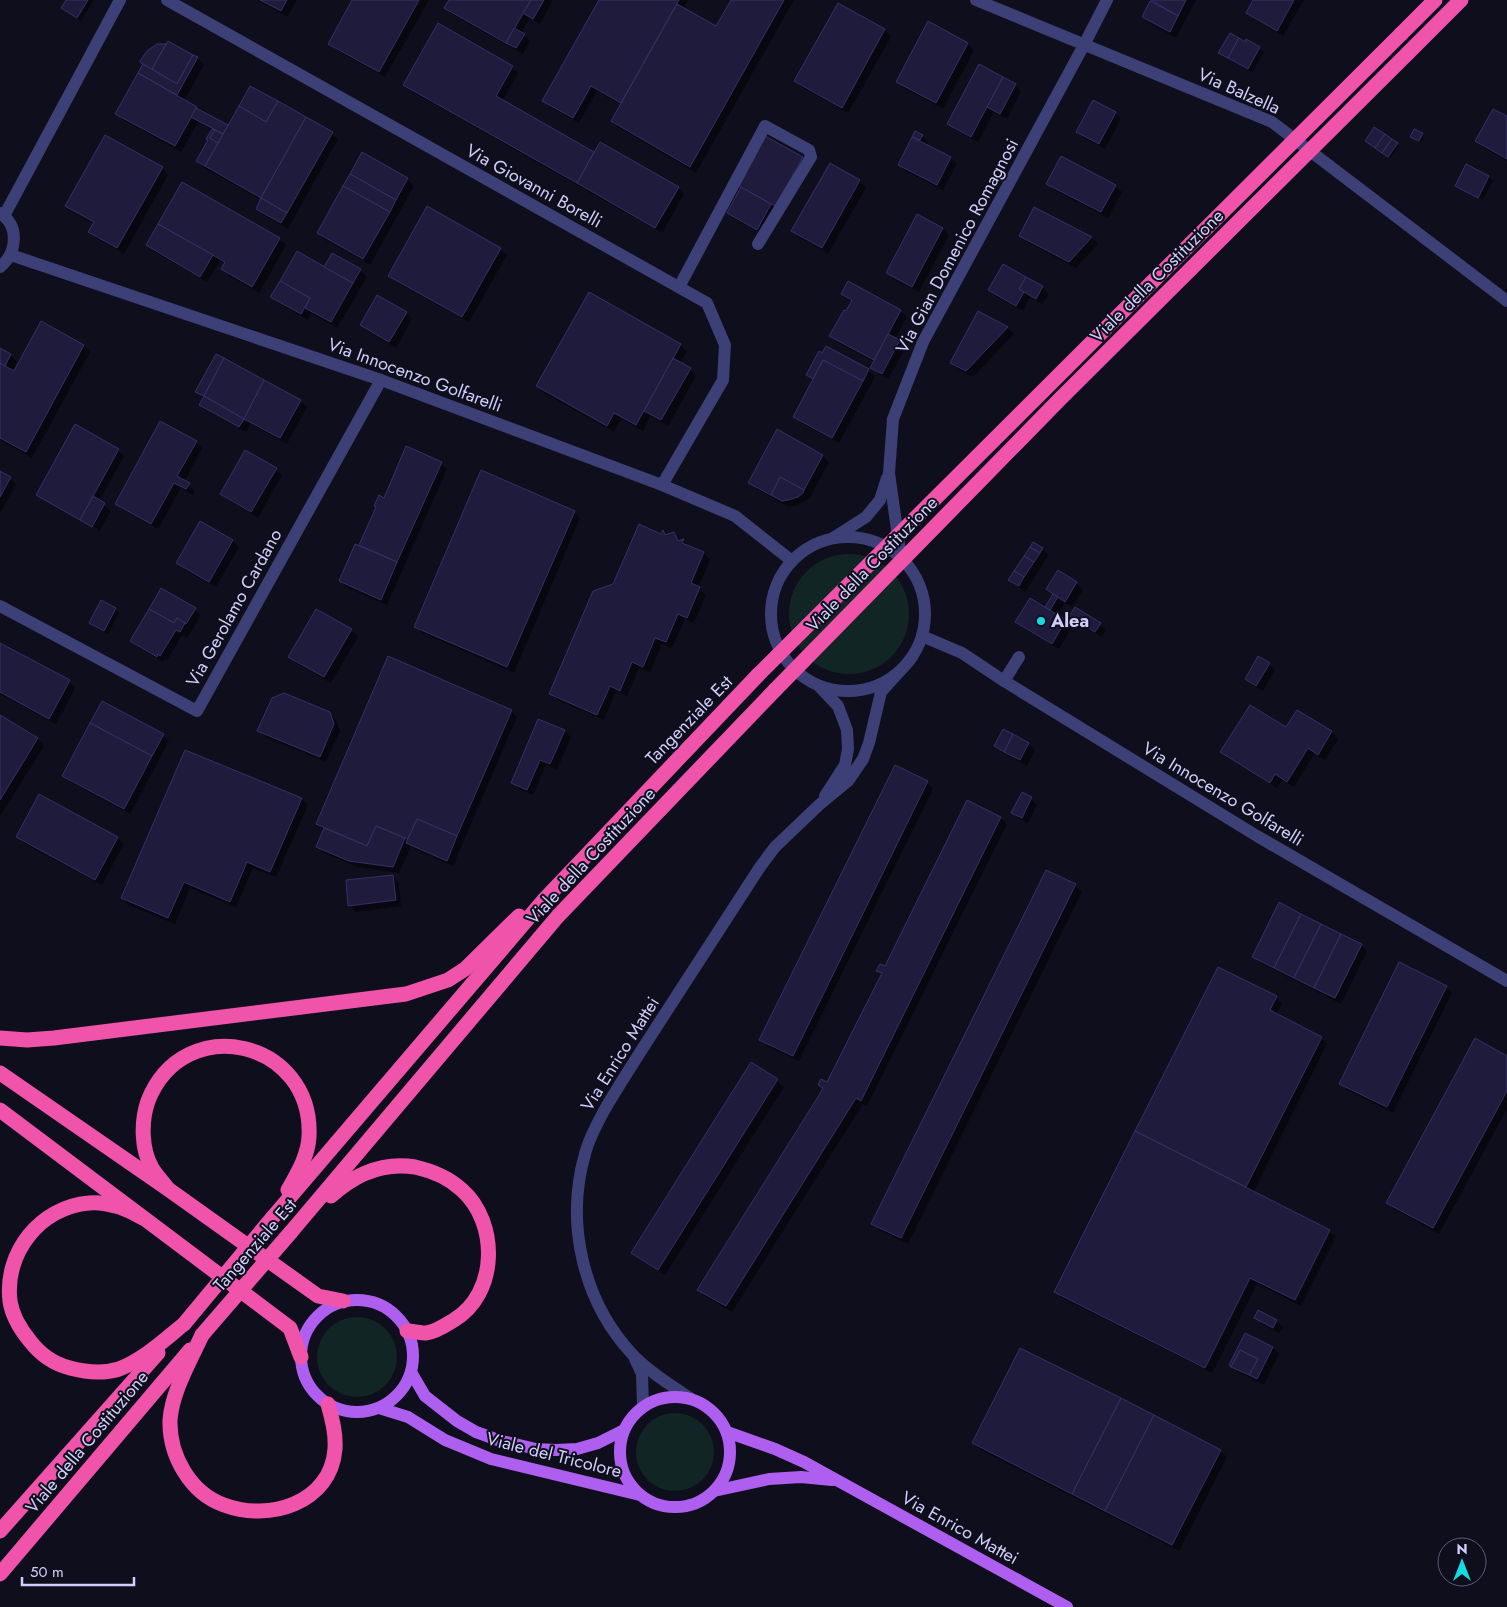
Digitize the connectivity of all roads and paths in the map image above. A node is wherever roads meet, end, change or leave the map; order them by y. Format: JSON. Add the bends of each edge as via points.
{"nodes":[{"id":1,"x":120,"y":0,"type":"edge"},
{"id":2,"x":167,"y":0,"type":"edge"},
{"id":3,"x":976,"y":0,"type":"edge"},
{"id":4,"x":1107,"y":0,"type":"edge"},
{"id":5,"x":1435,"y":0,"type":"edge"},
{"id":6,"x":1460,"y":0,"type":"edge"},
{"id":7,"x":1084,"y":45,"type":"junction"},
{"id":8,"x":2,"y":214,"type":"edge"},
{"id":9,"x":758,"y":244,"type":"dead end"},
{"id":10,"x":10,"y":255,"type":"junction"},
{"id":11,"x":0,"y":267,"type":"edge"},
{"id":12,"x":679,"y":287,"type":"junction"},
{"id":13,"x":1507,"y":301,"type":"edge"},
{"id":14,"x":381,"y":380,"type":"junction"},
{"id":15,"x":889,"y":473,"type":"junction"},
{"id":16,"x":662,"y":485,"type":"junction"},
{"id":17,"x":833,"y":538,"type":"junction"},
{"id":18,"x":901,"y":558,"type":"junction"},
{"id":19,"x":792,"y":561,"type":"junction"},
{"id":20,"x":0,"y":606,"type":"edge"},
{"id":21,"x":922,"y":636,"type":"junction"},
{"id":22,"x":1018,"y":657,"type":"dead end"},
{"id":23,"x":899,"y":672,"type":"junction"},
{"id":24,"x":758,"y":675,"type":"joint"},
{"id":25,"x":1004,"y":681,"type":"junction"},
{"id":26,"x":819,"y":686,"type":"junction"},
{"id":27,"x":819,"y":805,"type":"junction"},
{"id":28,"x":543,"y":901,"type":"junction"},
{"id":29,"x":1507,"y":981,"type":"edge"},
{"id":30,"x":0,"y":1038,"type":"edge"},
{"id":31,"x":0,"y":1073,"type":"edge"},
{"id":32,"x":0,"y":1110,"type":"edge"},
{"id":33,"x":336,"y":1178,"type":"joint"},
{"id":34,"x":168,"y":1189,"type":"junction"},
{"id":35,"x":273,"y":1217,"type":"junction"},
{"id":36,"x":143,"y":1218,"type":"junction"},
{"id":37,"x":291,"y":1232,"type":"junction"},
{"id":38,"x":343,"y":1302,"type":"junction"},
{"id":39,"x":184,"y":1324,"type":"junction"},
{"id":40,"x":407,"y":1330,"type":"junction"},
{"id":41,"x":202,"y":1335,"type":"junction"},
{"id":42,"x":633,"y":1355,"type":"junction"},
{"id":43,"x":301,"y":1357,"type":"junction"},
{"id":44,"x":411,"y":1372,"type":"junction"},
{"id":45,"x":690,"y":1398,"type":"junction"},
{"id":46,"x":328,"y":1404,"type":"junction"},
{"id":47,"x":643,"y":1406,"type":"junction"},
{"id":48,"x":378,"y":1408,"type":"junction"},
{"id":49,"x":624,"y":1430,"type":"junction"},
{"id":50,"x":727,"y":1432,"type":"junction"},
{"id":51,"x":836,"y":1480,"type":"junction"},
{"id":52,"x":714,"y":1491,"type":"junction"},
{"id":53,"x":640,"y":1495,"type":"junction"},
{"id":54,"x":0,"y":1531,"type":"edge"},
{"id":55,"x":0,"y":1574,"type":"edge"},
{"id":56,"x":1067,"y":1607,"type":"edge"}],
"edges":[{"from":1,"to":8,"type":"street"},
{"from":2,"to":12,"type":"street","name":"Via Giovanni Borelli"},
{"from":3,"to":7,"type":"street","name":"Via Balzella"},
{"from":4,"to":7,"type":"street","name":"Via Gian Domenico Romagnosi"},
{"from":5,"to":24,"type":"highway","name":"Viale della Costituzione","bridge":true},
{"from":6,"to":33,"type":"highway","name":"Viale della Costituzione","bridge":true,"via":[[1060,399],[558,916]]},
{"from":7,"to":13,"type":"street","name":"Via Balzella","via":[[1272,122]]},
{"from":7,"to":15,"type":"street","name":"Via Gian Domenico Romagnosi","via":[[923,342],[893,419]]},
{"from":8,"to":10,"type":"street","via":[[14,234]]},
{"from":9,"to":12,"type":"street","via":[[812,157],[809,150],[765,126]]},
{"from":10,"to":11,"type":"street"},
{"from":10,"to":14,"type":"street","name":"Via Innocenzo Golfarelli"},
{"from":12,"to":16,"type":"street","name":"Via Giovanni Borelli","via":[[707,302],[725,345],[723,380]]},
{"from":14,"to":16,"type":"street","name":"Via Innocenzo Golfarelli"},
{"from":14,"to":20,"type":"street","name":"Via Gerolamo Cardano","via":[[196,710]]},
{"from":15,"to":17,"type":"street","name":"Via Gian Domenico Romagnosi","via":[[880,500],[866,517]]},
{"from":15,"to":18,"type":"street","name":"Via Gian Domenico Romagnosi"},
{"from":16,"to":19,"type":"street","name":"Via Innocenzo Golfarelli","via":[[735,516]]},
{"from":17,"to":18,"type":"street","via":[[873,542]]},
{"from":17,"to":19,"type":"street","via":[[811,546]]},
{"from":18,"to":21,"type":"street","via":[[914,575],[922,594],[925,615]]},
{"from":19,"to":26,"type":"street","via":[[779,578],[772,598],[770,620],[775,641],[785,660],[800,675]]},
{"from":21,"to":23,"type":"street","via":[[909,661]]},
{"from":21,"to":25,"type":"street","name":"Via Innocenzo Golfarelli","via":[[962,653]]},
{"from":22,"to":25,"type":"street"},
{"from":23,"to":26,"type":"street","via":[[881,684],[861,690],[840,691]]},
{"from":23,"to":27,"type":"street","name":"Via Enrico Mattei","via":[[881,692],[863,759],[848,781]]},
{"from":24,"to":28,"type":"highway","name":"Tangenziale Est"},
{"from":25,"to":29,"type":"street","name":"Via Innocenzo Golfarelli","via":[[1257,836]]},
{"from":26,"to":27,"type":"street","name":"Via Enrico Mattei","via":[[838,706],[844,718],[848,749],[845,765]]},
{"from":27,"to":42,"type":"street","name":"Via Enrico Mattei","via":[[775,847],[760,867],[618,1086],[585,1153],[576,1210],[584,1267],[605,1314]]},
{"from":28,"to":30,"type":"highway","via":[[516,918],[465,969],[448,980],[406,994],[54,1038]]},
{"from":28,"to":35,"type":"highway","name":"Viale della Costituzione"},
{"from":31,"to":34,"type":"highway"},
{"from":32,"to":36,"type":"highway"},
{"from":33,"to":37,"type":"highway","name":"Tangenziale Est"},
{"from":34,"to":35,"type":"highway","via":[[151,1167],[143,1140],[144,1112],[154,1086],[173,1064],[197,1051],[225,1046],[253,1050],[278,1064],[297,1084],[308,1110],[309,1138],[301,1165]]},
{"from":34,"to":38,"type":"highway","via":[[318,1296]]},
{"from":35,"to":39,"type":"highway","bridge":true},
{"from":36,"to":39,"type":"highway","via":[[117,1206],[89,1203],[62,1209],[38,1224],[20,1247],[10,1273],[10,1302],[20,1328],[37,1351],[61,1366],[89,1372],[117,1370],[143,1358]]},
{"from":36,"to":43,"type":"highway","via":[[290,1328]]},
{"from":37,"to":40,"type":"highway","via":[[345,1183],[362,1173],[386,1166],[430,1170],[464,1191],[485,1226],[489,1248],[484,1285],[475,1302],[442,1328],[426,1333]]},
{"from":37,"to":41,"type":"highway","name":"Tangenziale Est","bridge":true},
{"from":38,"to":40,"type":"main road","via":[[362,1300],[380,1305],[396,1315]]},
{"from":38,"to":43,"type":"main road","via":[[326,1309],[312,1322],[304,1338]]},
{"from":39,"to":54,"type":"highway"},
{"from":40,"to":44,"type":"main road","via":[[412,1344]]},
{"from":41,"to":46,"type":"highway","via":[[174,1401],[170,1420],[171,1440],[178,1462],[190,1479],[204,1494],[222,1505],[247,1512],[272,1511],[307,1498],[330,1469],[335,1450],[335,1431]]},
{"from":41,"to":55,"type":"highway","name":"Viale della Costituzione"},
{"from":42,"to":45,"type":"street"},
{"from":42,"to":47,"type":"street","via":[[642,1374]]},
{"from":43,"to":46,"type":"main road","via":[[304,1375],[314,1392]]},
{"from":44,"to":48,"type":"main road","via":[[393,1399]]},
{"from":44,"to":49,"type":"main road","name":"Viale del Tricolore","via":[[424,1396],[476,1432],[498,1440],[536,1449],[577,1449]]},
{"from":45,"to":47,"type":"main road","via":[[674,1396]]},
{"from":45,"to":50,"type":"main road","via":[[718,1417]]},
{"from":46,"to":48,"type":"main road","via":[[362,1412]]},
{"from":47,"to":49,"type":"main road"},
{"from":48,"to":53,"type":"main road","name":"Viale del Tricolore","via":[[408,1417],[444,1440],[491,1459]]},
{"from":49,"to":53,"type":"main road","via":[[621,1465],[628,1482]]},
{"from":50,"to":51,"type":"main road","name":"Via Enrico Mattei","via":[[775,1449]]},
{"from":50,"to":52,"type":"main road","via":[[729,1464],[724,1479]]},
{"from":51,"to":52,"type":"main road","name":"Via Enrico Mattei","via":[[769,1479]]},
{"from":51,"to":56,"type":"main road","name":"Via Enrico Mattei"},
{"from":52,"to":53,"type":"main road","via":[[701,1501],[670,1507]]}]}
